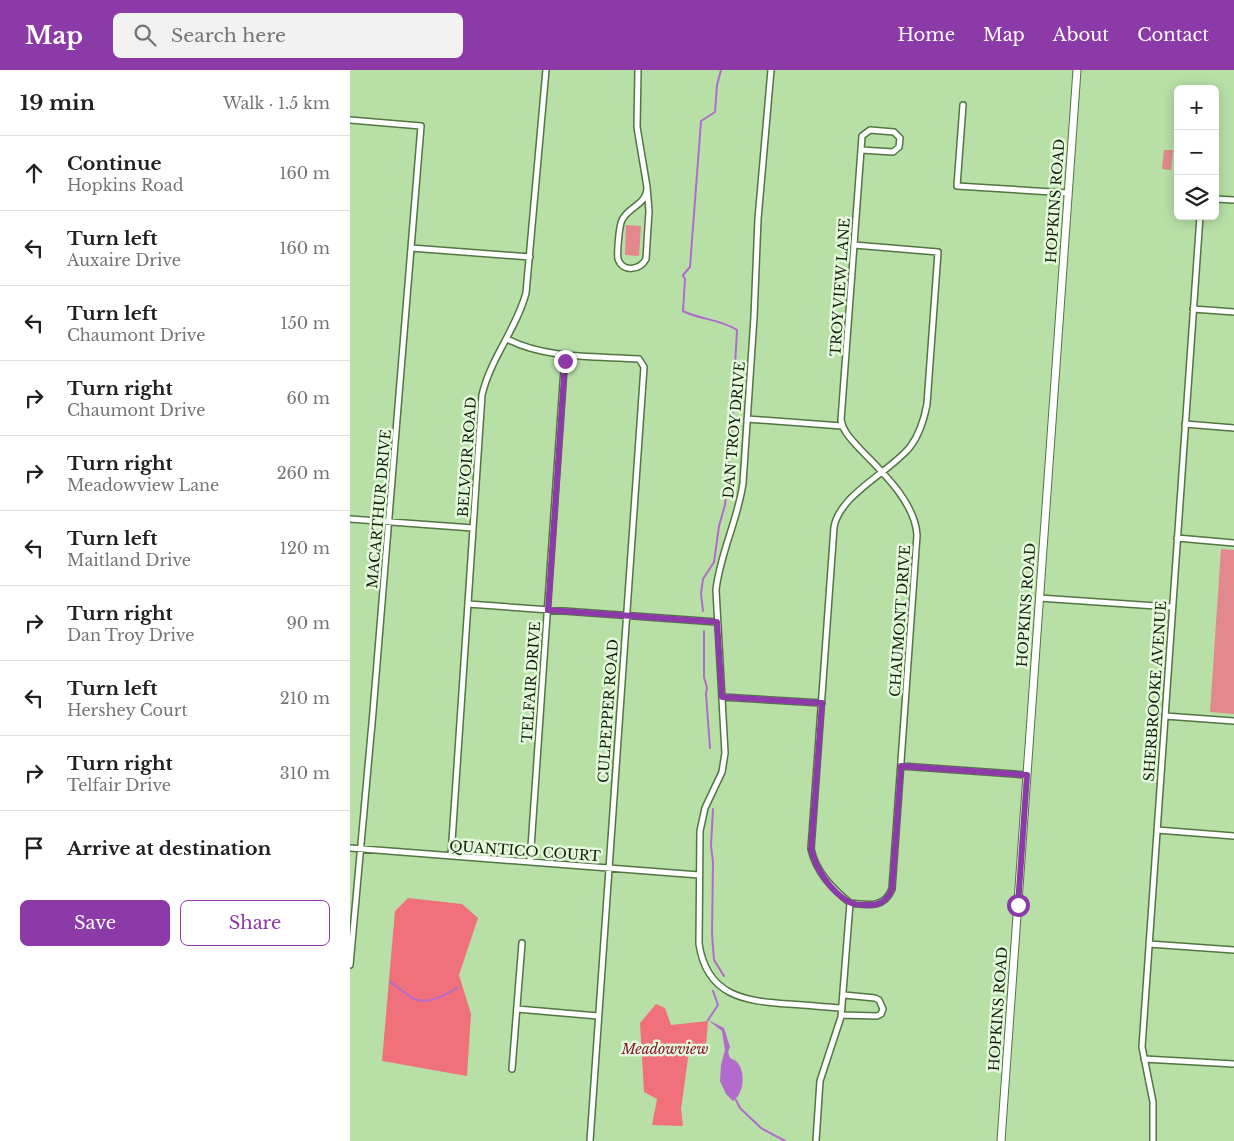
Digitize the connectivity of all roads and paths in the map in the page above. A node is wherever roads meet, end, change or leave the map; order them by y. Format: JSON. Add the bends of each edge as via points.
{"nodes":[{"id":1,"x":546,"y":70,"type":"edge"},
{"id":2,"x":638,"y":70,"type":"edge"},
{"id":3,"x":770,"y":70,"type":"edge"},
{"id":4,"x":1077,"y":70,"type":"edge"},
{"id":5,"x":962,"y":105,"type":"dead end"},
{"id":6,"x":350,"y":120,"type":"edge"},
{"id":7,"x":861,"y":150,"type":"junction"},
{"id":8,"x":647,"y":187,"type":"junction"},
{"id":9,"x":1068,"y":193,"type":"junction"},
{"id":10,"x":1219,"y":199,"type":"edge"},
{"id":11,"x":1234,"y":200,"type":"edge"},
{"id":12,"x":1200,"y":220,"type":"edge"},
{"id":13,"x":854,"y":245,"type":"junction"},
{"id":14,"x":411,"y":248,"type":"junction"},
{"id":15,"x":530,"y":257,"type":"junction"},
{"id":16,"x":1193,"y":309,"type":"junction"},
{"id":17,"x":1234,"y":312,"type":"edge"},
{"id":18,"x":507,"y":339,"type":"junction"},
{"id":19,"x":566,"y":354,"type":"junction"},
{"id":20,"x":747,"y":419,"type":"junction"},
{"id":21,"x":1184,"y":424,"type":"junction"},
{"id":22,"x":842,"y":426,"type":"junction"},
{"id":23,"x":1234,"y":428,"type":"edge"},
{"id":24,"x":882,"y":473,"type":"junction"},
{"id":25,"x":350,"y":519,"type":"edge"},
{"id":26,"x":389,"y":522,"type":"junction"},
{"id":27,"x":473,"y":528,"type":"junction"},
{"id":28,"x":1176,"y":538,"type":"junction"},
{"id":29,"x":1234,"y":543,"type":"edge"},
{"id":30,"x":1039,"y":598,"type":"junction"},
{"id":31,"x":468,"y":604,"type":"junction"},
{"id":32,"x":1171,"y":607,"type":"junction"},
{"id":33,"x":548,"y":610,"type":"junction"},
{"id":34,"x":626,"y":616,"type":"junction"},
{"id":35,"x":717,"y":622,"type":"junction"},
{"id":36,"x":722,"y":697,"type":"junction"},
{"id":37,"x":822,"y":703,"type":"junction"},
{"id":38,"x":1164,"y":716,"type":"junction"},
{"id":39,"x":1234,"y":721,"type":"edge"},
{"id":40,"x":901,"y":766,"type":"junction"},
{"id":41,"x":1027,"y":775,"type":"junction"},
{"id":42,"x":1156,"y":830,"type":"junction"},
{"id":43,"x":1234,"y":836,"type":"edge"},
{"id":44,"x":350,"y":848,"type":"edge"},
{"id":45,"x":359,"y":848,"type":"junction"},
{"id":46,"x":451,"y":856,"type":"junction"},
{"id":47,"x":530,"y":862,"type":"junction"},
{"id":48,"x":609,"y":868,"type":"junction"},
{"id":49,"x":699,"y":875,"type":"junction"},
{"id":50,"x":850,"y":903,"type":"junction"},
{"id":51,"x":522,"y":943,"type":"dead end"},
{"id":52,"x":1149,"y":944,"type":"junction"},
{"id":53,"x":1234,"y":950,"type":"edge"},
{"id":54,"x":350,"y":965,"type":"edge"},
{"id":55,"x":844,"y":995,"type":"junction"},
{"id":56,"x":842,"y":1008,"type":"junction"},
{"id":57,"x":517,"y":1009,"type":"junction"},
{"id":58,"x":842,"y":1015,"type":"junction"},
{"id":59,"x":598,"y":1016,"type":"junction"},
{"id":60,"x":1144,"y":1059,"type":"junction"},
{"id":61,"x":1234,"y":1064,"type":"edge"},
{"id":62,"x":512,"y":1069,"type":"dead end"},
{"id":63,"x":590,"y":1141,"type":"edge"},
{"id":64,"x":816,"y":1141,"type":"edge"},
{"id":65,"x":1001,"y":1141,"type":"edge"},
{"id":66,"x":1153,"y":1141,"type":"edge"}],
"edges":[{"from":1,"to":15,"type":"street","name":"BELVOIR ROAD"},
{"from":2,"to":8,"type":"street","via":[[637,127]]},
{"from":3,"to":20,"type":"street","name":"DAN TROY DRIVE"},
{"from":4,"to":9,"type":"street","name":"HOPKINS ROAD"},
{"from":5,"to":9,"type":"street","via":[[957,186]]},
{"from":6,"to":14,"type":"street","name":"MACARTHUR DRIVE","via":[[421,126]]},
{"from":7,"to":7,"type":"street","name":"TROY VIEW LANE","via":[[862,136],[870,130],[894,132],[900,138],[899,147],[893,152]]},
{"from":7,"to":13,"type":"street","name":"TROY VIEW LANE"},
{"from":8,"to":8,"type":"street","via":[[647,194],[620,226],[618,258],[626,267],[638,267],[646,259],[649,211]]},
{"from":9,"to":30,"type":"street","name":"HOPKINS ROAD"},
{"from":10,"to":11,"type":"street"},
{"from":12,"to":16,"type":"street","name":"SHERBROOKE AVENUE"},
{"from":13,"to":22,"type":"street","name":"TROY VIEW LANE"},
{"from":13,"to":24,"type":"street","via":[[938,252],[925,414],[910,446]]},
{"from":14,"to":15,"type":"street"},
{"from":14,"to":26,"type":"street","name":"MACARTHUR DRIVE"},
{"from":15,"to":18,"type":"street","name":"BELVOIR ROAD","via":[[522,306]]},
{"from":16,"to":17,"type":"street"},
{"from":16,"to":21,"type":"street","name":"SHERBROOKE AVENUE"},
{"from":18,"to":19,"type":"street","name":"CULPEPPER ROAD","via":[[538,351]]},
{"from":18,"to":27,"type":"street","name":"BELVOIR ROAD","via":[[489,370],[482,395]]},
{"from":19,"to":33,"type":"street","name":"TELFAIR DRIVE"},
{"from":19,"to":34,"type":"street","name":"CULPEPPER ROAD","via":[[638,359],[644,367]]},
{"from":20,"to":22,"type":"street"},
{"from":20,"to":35,"type":"street","name":"DAN TROY DRIVE","via":[[741,496],[718,574]]},
{"from":21,"to":23,"type":"street"},
{"from":21,"to":28,"type":"street","name":"SHERBROOKE AVENUE"},
{"from":22,"to":24,"type":"street","name":"CHAUMONT DRIVE"},
{"from":24,"to":37,"type":"street","via":[[841,509],[836,520]]},
{"from":24,"to":40,"type":"street","name":"CHAUMONT DRIVE","via":[[912,512],[917,526]]},
{"from":25,"to":26,"type":"street"},
{"from":26,"to":27,"type":"street"},
{"from":26,"to":45,"type":"street","name":"MACARTHUR DRIVE"},
{"from":27,"to":31,"type":"street","name":"BELVOIR ROAD"},
{"from":28,"to":29,"type":"street"},
{"from":28,"to":32,"type":"street","name":"SHERBROOKE AVENUE"},
{"from":30,"to":32,"type":"street"},
{"from":30,"to":41,"type":"street","name":"HOPKINS ROAD"},
{"from":31,"to":33,"type":"street"},
{"from":31,"to":46,"type":"street","name":"BELVOIR ROAD"},
{"from":32,"to":38,"type":"street","name":"SHERBROOKE AVENUE"},
{"from":33,"to":34,"type":"street"},
{"from":33,"to":47,"type":"street","name":"TELFAIR DRIVE"},
{"from":34,"to":35,"type":"street"},
{"from":34,"to":48,"type":"street","name":"CULPEPPER ROAD"},
{"from":35,"to":36,"type":"street","name":"DAN TROY DRIVE"},
{"from":36,"to":37,"type":"street"},
{"from":36,"to":49,"type":"street","name":"DAN TROY DRIVE","via":[[724,763],[702,820]]},
{"from":37,"to":50,"type":"street","via":[[811,849],[823,876]]},
{"from":38,"to":39,"type":"street"},
{"from":38,"to":42,"type":"street","name":"SHERBROOKE AVENUE"},
{"from":40,"to":41,"type":"street"},
{"from":40,"to":50,"type":"street","name":"CHAUMONT DRIVE","via":[[892,889],[878,904]]},
{"from":41,"to":65,"type":"street","name":"HOPKINS ROAD"},
{"from":42,"to":43,"type":"street"},
{"from":42,"to":52,"type":"street","name":"SHERBROOKE AVENUE"},
{"from":44,"to":45,"type":"street","name":"QUANTICO COURT"},
{"from":45,"to":46,"type":"street","name":"QUANTICO COURT"},
{"from":45,"to":54,"type":"street","name":"MACARTHUR DRIVE"},
{"from":46,"to":47,"type":"street","name":"QUANTICO COURT"},
{"from":47,"to":48,"type":"street","name":"QUANTICO COURT"},
{"from":48,"to":49,"type":"street","name":"QUANTICO COURT"},
{"from":48,"to":59,"type":"street","name":"CULPEPPER ROAD"},
{"from":49,"to":56,"type":"street","name":"DAN TROY DRIVE","via":[[700,952],[706,968],[722,987],[750,1000]]},
{"from":50,"to":55,"type":"street"},
{"from":51,"to":57,"type":"street"},
{"from":52,"to":53,"type":"street"},
{"from":52,"to":60,"type":"street","name":"SHERBROOKE AVENUE","via":[[1142,1047]]},
{"from":55,"to":56,"type":"street"},
{"from":55,"to":58,"type":"street","via":[[875,998],[883,1009],[876,1016]]},
{"from":56,"to":58,"type":"street"},
{"from":57,"to":59,"type":"street"},
{"from":57,"to":62,"type":"street"},
{"from":58,"to":64,"type":"street","via":[[820,1081]]},
{"from":59,"to":63,"type":"street","name":"CULPEPPER ROAD"},
{"from":60,"to":61,"type":"street"},
{"from":60,"to":66,"type":"street","name":"SHERBROOKE AVENUE","via":[[1153,1102]]}]}
